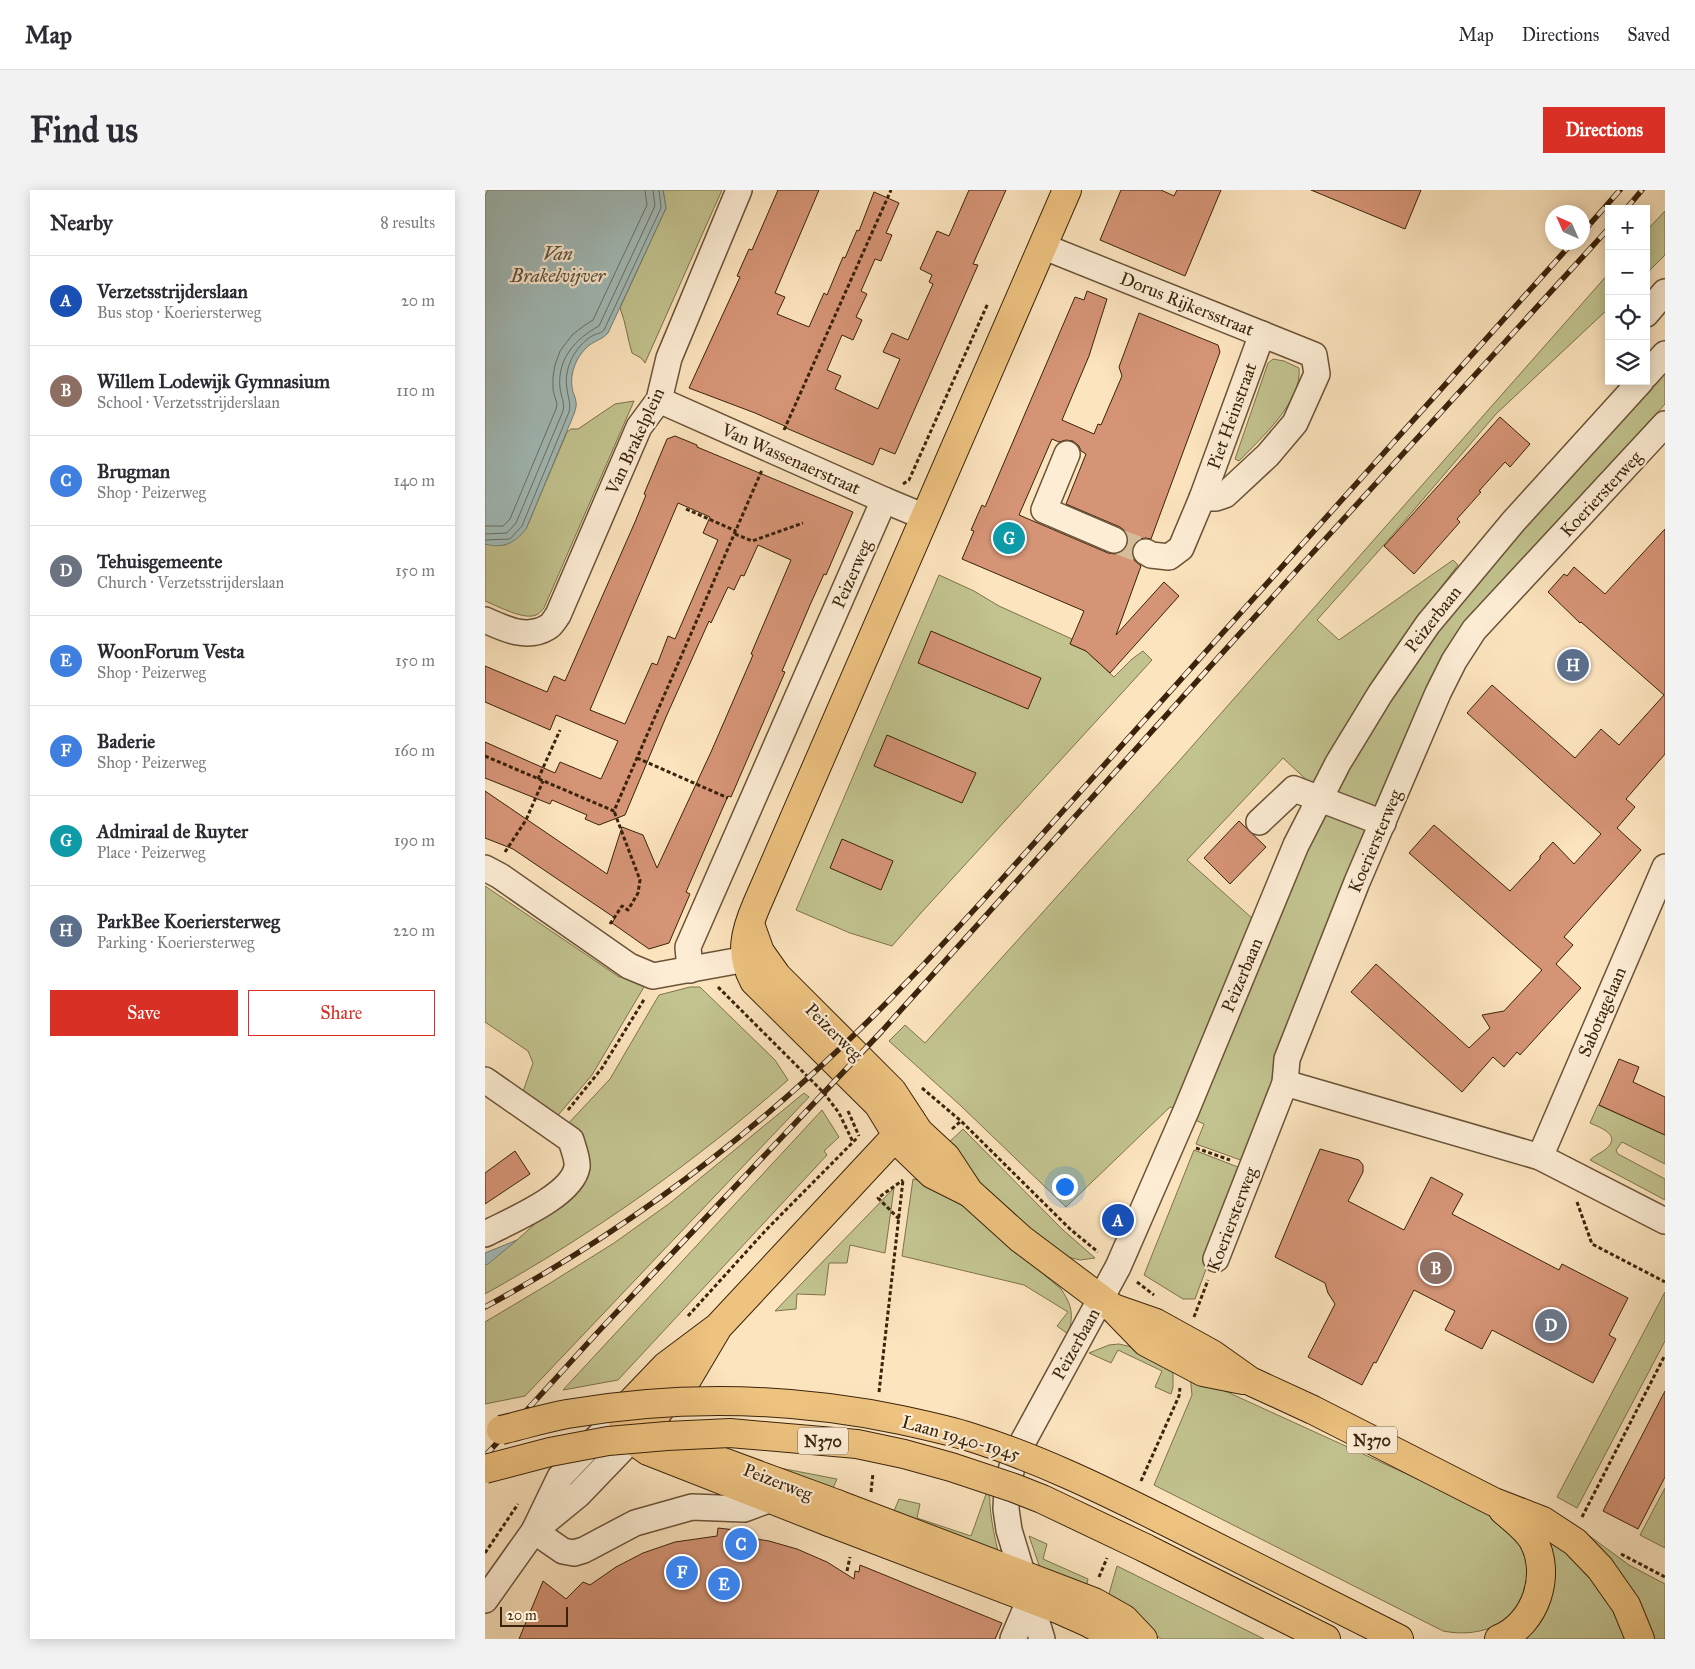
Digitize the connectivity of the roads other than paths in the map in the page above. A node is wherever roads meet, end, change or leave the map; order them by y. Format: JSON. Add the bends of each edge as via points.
{"nodes":[{"id":1,"x":739,"y":190,"type":"edge"},
{"id":2,"x":1067,"y":190,"type":"edge"},
{"id":3,"x":1043,"y":246,"type":"junction"},
{"id":4,"x":1665,"y":292,"type":"edge"},
{"id":5,"x":1650,"y":309,"type":"edge"},
{"id":6,"x":1261,"y":334,"type":"junction"},
{"id":7,"x":1665,"y":354,"type":"edge"},
{"id":8,"x":1650,"y":371,"type":"edge"},
{"id":9,"x":1317,"y":374,"type":"joint"},
{"id":10,"x":1637,"y":385,"type":"edge"},
{"id":11,"x":659,"y":400,"type":"junction"},
{"id":12,"x":1665,"y":424,"type":"edge"},
{"id":13,"x":1067,"y":454,"type":"dead end"},
{"id":14,"x":1202,"y":498,"type":"junction"},
{"id":15,"x":884,"y":500,"type":"junction"},
{"id":16,"x":925,"y":517,"type":"junction"},
{"id":17,"x":1114,"y":540,"type":"tunnel mouth"},
{"id":18,"x":1146,"y":552,"type":"tunnel mouth"},
{"id":19,"x":485,"y":620,"type":"edge"},
{"id":20,"x":1319,"y":799,"type":"junction"},
{"id":21,"x":1259,"y":822,"type":"dead end"},
{"id":22,"x":1383,"y":823,"type":"junction"},
{"id":23,"x":1665,"y":867,"type":"edge"},
{"id":24,"x":488,"y":870,"type":"edge"},
{"id":25,"x":754,"y":958,"type":"junction"},
{"id":26,"x":695,"y":970,"type":"junction"},
{"id":27,"x":485,"y":1080,"type":"edge"},
{"id":28,"x":1285,"y":1083,"type":"junction"},
{"id":29,"x":904,"y":1127,"type":"junction"},
{"id":30,"x":1540,"y":1157,"type":"junction"},
{"id":31,"x":1665,"y":1221,"type":"edge"},
{"id":32,"x":485,"y":1234,"type":"edge"},
{"id":33,"x":1216,"y":1259,"type":"road end"},
{"id":34,"x":1107,"y":1304,"type":"junction"},
{"id":35,"x":718,"y":1327,"type":"junction"},
{"id":36,"x":620,"y":1414,"type":"junction"},
{"id":37,"x":640,"y":1430,"type":"junction"},
{"id":38,"x":490,"y":1431,"type":"edge"},
{"id":39,"x":485,"y":1469,"type":"edge"},
{"id":40,"x":771,"y":1499,"type":"junction"},
{"id":41,"x":1494,"y":1502,"type":"junction"},
{"id":42,"x":833,"y":1513,"type":"junction"},
{"id":43,"x":534,"y":1531,"type":"junction"},
{"id":44,"x":1026,"y":1586,"type":"junction"},
{"id":45,"x":485,"y":1600,"type":"edge"},
{"id":46,"x":1013,"y":1639,"type":"edge"},
{"id":47,"x":1042,"y":1639,"type":"edge"},
{"id":48,"x":1119,"y":1639,"type":"edge"},
{"id":49,"x":1143,"y":1639,"type":"edge"},
{"id":50,"x":1326,"y":1639,"type":"edge"},
{"id":51,"x":1399,"y":1639,"type":"edge"},
{"id":52,"x":1499,"y":1639,"type":"edge"},
{"id":53,"x":1640,"y":1639,"type":"edge"}],
"edges":[{"from":1,"to":11,"type":"street","name":"Van Brakelplein","via":[[669,358]]},
{"from":2,"to":3,"type":"main road","name":"Peizerweg"},
{"from":3,"to":6,"type":"street","name":"Dorus Rijkersstraat"},
{"from":3,"to":16,"type":"main road","name":"Peizerweg"},
{"from":4,"to":5,"type":"street"},
{"from":6,"to":9,"type":"street","name":"Dorus Rijkersstraat","via":[[1314,355]]},
{"from":6,"to":14,"type":"street","name":"Piet Heinstraat"},
{"from":7,"to":8,"type":"street"},
{"from":9,"to":14,"type":"street","name":"Piet Heinstraat","via":[[1295,423],[1268,455],[1225,495]]},
{"from":10,"to":20,"type":"street","name":"Peizerbaan","via":[[1513,522],[1428,624],[1364,719]]},
{"from":11,"to":15,"type":"street","name":"Van Wassenaerstraat"},
{"from":11,"to":19,"type":"street","name":"Van Brakelplein","via":[[639,428],[550,627],[531,633],[511,632]]},
{"from":12,"to":22,"type":"street","name":"Koeriersterweg","via":[[1475,630],[1454,660],[1438,693]]},
{"from":13,"to":17,"type":"street","via":[[1044,510]]},
{"from":14,"to":18,"type":"street","name":"Piet Heinstraat","via":[[1181,548],[1169,557]]},
{"from":15,"to":16,"type":"street","name":"Van Wassenaerstraat"},
{"from":15,"to":26,"type":"street","name":"Peizerweg","via":[[688,947]]},
{"from":16,"to":25,"type":"main road","name":"Peizerweg","via":[[757,904],[750,924],[755,938]]},
{"from":20,"to":21,"type":"street","via":[[1294,789]]},
{"from":20,"to":22,"type":"street"},
{"from":20,"to":34,"type":"street","name":"Peizerbaan","via":[[1296,845],[1118,1267]]},
{"from":22,"to":28,"type":"street","name":"Koeriersterweg","via":[[1287,1059]]},
{"from":23,"to":30,"type":"street","name":"Sabotagelaan"},
{"from":24,"to":26,"type":"street","via":[[629,966],[653,976]]},
{"from":25,"to":26,"type":"street"},
{"from":25,"to":29,"type":"main road","name":"Peizerweg","via":[[748,970],[754,981]]},
{"from":27,"to":32,"type":"street","via":[[571,1140],[577,1165],[572,1180],[556,1196]]},
{"from":28,"to":30,"type":"street"},
{"from":28,"to":33,"type":"street","name":"Koeriersterweg"},
{"from":29,"to":34,"type":"main road","name":"Peizerweg","via":[[905,1148],[932,1174],[969,1192],[1021,1239]]},
{"from":29,"to":35,"type":"main road"},
{"from":30,"to":31,"type":"street"},
{"from":34,"to":41,"type":"main road","number":"N370","via":[[1145,1342],[1203,1372],[1250,1381]]},
{"from":34,"to":44,"type":"street","name":"Peizerbaan","via":[[1020,1447],[1012,1467],[1006,1510]]},
{"from":35,"to":36,"type":"main road","via":[[666,1366]]},
{"from":35,"to":37,"type":"main road","via":[[686,1381]]},
{"from":36,"to":37,"type":"main road"},
{"from":36,"to":43,"type":"street","via":[[560,1477]]},
{"from":37,"to":40,"type":"main road","name":"Peizerweg","via":[[640,1446],[656,1455]]},
{"from":37,"to":42,"type":"main road","name":"Peizerweg","via":[[670,1440]]},
{"from":37,"to":43,"type":"street","via":[[579,1495]]},
{"from":38,"to":51,"type":"main road","name":"Laan 1940-1945","number":"N370","bridge":true,"via":[[566,1414],[687,1402],[769,1402],[850,1411],[919,1424],[969,1436],[1055,1468]]},
{"from":39,"to":50,"type":"main road","name":"Laan 1940-1945","number":"N370","bridge":true,"via":[[608,1441],[667,1436],[730,1433],[857,1444],[951,1467],[1051,1503]]},
{"from":40,"to":42,"type":"main road","name":"Peizerweg"},
{"from":40,"to":43,"type":"street","name":"Peizerweg","via":[[744,1509],[692,1507],[635,1523],[573,1553],[563,1551]]},
{"from":41,"to":52,"type":"main road","number":"N370","via":[[1527,1532],[1541,1566],[1539,1592],[1529,1614]]},
{"from":41,"to":53,"type":"main road","number":"N370","via":[[1543,1521],[1584,1550],[1617,1591]]},
{"from":42,"to":44,"type":"main road"},
{"from":43,"to":45,"type":"street"},
{"from":44,"to":46,"type":"street"},
{"from":44,"to":47,"type":"street","name":"Peizerbaan"},
{"from":44,"to":48,"type":"main road"},
{"from":44,"to":49,"type":"main road","via":[[1098,1604],[1124,1619]]}]}
